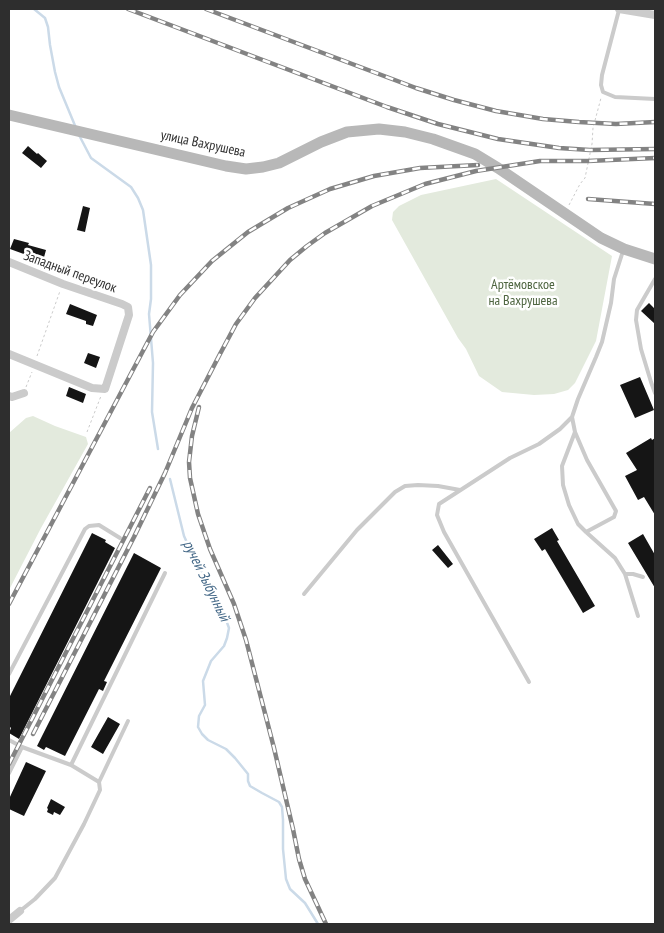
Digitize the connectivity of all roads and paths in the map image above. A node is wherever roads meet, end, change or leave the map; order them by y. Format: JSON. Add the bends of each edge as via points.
{"nodes":[{"id":1,"x":619,"y":9,"type":"edge"},
{"id":2,"x":655,"y":15,"type":"edge"},
{"id":3,"x":603,"y":92,"type":"junction"},
{"id":4,"x":655,"y":99,"type":"edge"},
{"id":5,"x":9,"y":115,"type":"edge"},
{"id":6,"x":565,"y":212,"type":"junction"},
{"id":7,"x":624,"y":249,"type":"junction"},
{"id":8,"x":655,"y":259,"type":"edge"},
{"id":9,"x":9,"y":262,"type":"edge"},
{"id":10,"x":655,"y":279,"type":"edge"},
{"id":11,"x":63,"y":284,"type":"junction"},
{"id":12,"x":9,"y":354,"type":"edge"},
{"id":13,"x":34,"y":365,"type":"junction"},
{"id":14,"x":104,"y":389,"type":"junction"},
{"id":15,"x":655,"y":392,"type":"edge"},
{"id":16,"x":24,"y":393,"type":"joint"},
{"id":17,"x":9,"y":396,"type":"edge"},
{"id":18,"x":572,"y":418,"type":"junction"},
{"id":19,"x":87,"y":432,"type":"dead end"},
{"id":20,"x":575,"y":432,"type":"junction"},
{"id":21,"x":460,"y":490,"type":"junction"},
{"id":22,"x":586,"y":532,"type":"junction"},
{"id":23,"x":120,"y":538,"type":"dead end"},
{"id":24,"x":165,"y":573,"type":"dead end"},
{"id":25,"x":626,"y":574,"type":"junction"},
{"id":26,"x":643,"y":577,"type":"dead end"},
{"id":27,"x":304,"y":594,"type":"dead end"},
{"id":28,"x":638,"y":616,"type":"dead end"},
{"id":29,"x":9,"y":674,"type":"edge"},
{"id":30,"x":529,"y":682,"type":"dead end"},
{"id":31,"x":128,"y":721,"type":"dead end"},
{"id":32,"x":9,"y":740,"type":"edge"},
{"id":33,"x":22,"y":747,"type":"junction"},
{"id":34,"x":71,"y":765,"type":"junction"},
{"id":35,"x":9,"y":773,"type":"edge"},
{"id":36,"x":99,"y":782,"type":"junction"},
{"id":37,"x":20,"y":911,"type":"joint"},
{"id":38,"x":9,"y":920,"type":"edge"}],
"edges":[{"from":1,"to":2,"type":"street"},
{"from":1,"to":3,"type":"lane","via":[[602,75]]},
{"from":3,"to":4,"type":"lane","via":[[615,97]]},
{"from":3,"to":6,"type":"path","via":[[585,178]]},
{"from":5,"to":6,"type":"main road","name":"улица Вахрушева","via":[[246,169],[279,163],[348,132],[379,129],[405,132],[475,154]]},
{"from":6,"to":7,"type":"main road","name":"улица Вахрушева","via":[[601,238]]},
{"from":7,"to":8,"type":"main road","name":"улица Вахрушева"},
{"from":7,"to":18,"type":"lane","via":[[614,279],[602,342]]},
{"from":9,"to":11,"type":"street","name":"Западный переулок"},
{"from":10,"to":15,"type":"lane","via":[[636,320],[641,349]]},
{"from":11,"to":13,"type":"path"},
{"from":11,"to":14,"type":"street","name":"Западный переулок","via":[[128,307],[129,315]]},
{"from":12,"to":13,"type":"street"},
{"from":13,"to":14,"type":"street","via":[[92,388]]},
{"from":13,"to":16,"type":"path"},
{"from":14,"to":19,"type":"path"},
{"from":16,"to":17,"type":"street"},
{"from":18,"to":20,"type":"lane"},
{"from":18,"to":21,"type":"lane","via":[[539,444]]},
{"from":20,"to":22,"type":"lane","via":[[562,466],[562,485],[578,524]]},
{"from":20,"to":22,"type":"lane","via":[[616,511],[614,517]]},
{"from":21,"to":27,"type":"lane","via":[[418,485],[405,486],[395,492],[357,530]]},
{"from":21,"to":30,"type":"lane","via":[[439,504],[437,515]]},
{"from":22,"to":25,"type":"lane","via":[[615,558]]},
{"from":23,"to":29,"type":"lane","via":[[99,526],[85,529]]},
{"from":24,"to":34,"type":"lane"},
{"from":25,"to":26,"type":"lane"},
{"from":25,"to":28,"type":"lane"},
{"from":31,"to":36,"type":"lane"},
{"from":32,"to":33,"type":"lane"},
{"from":33,"to":34,"type":"lane"},
{"from":33,"to":35,"type":"lane"},
{"from":34,"to":36,"type":"lane"},
{"from":36,"to":37,"type":"lane","via":[[100,790],[55,878]]},
{"from":37,"to":38,"type":"street"}]}
